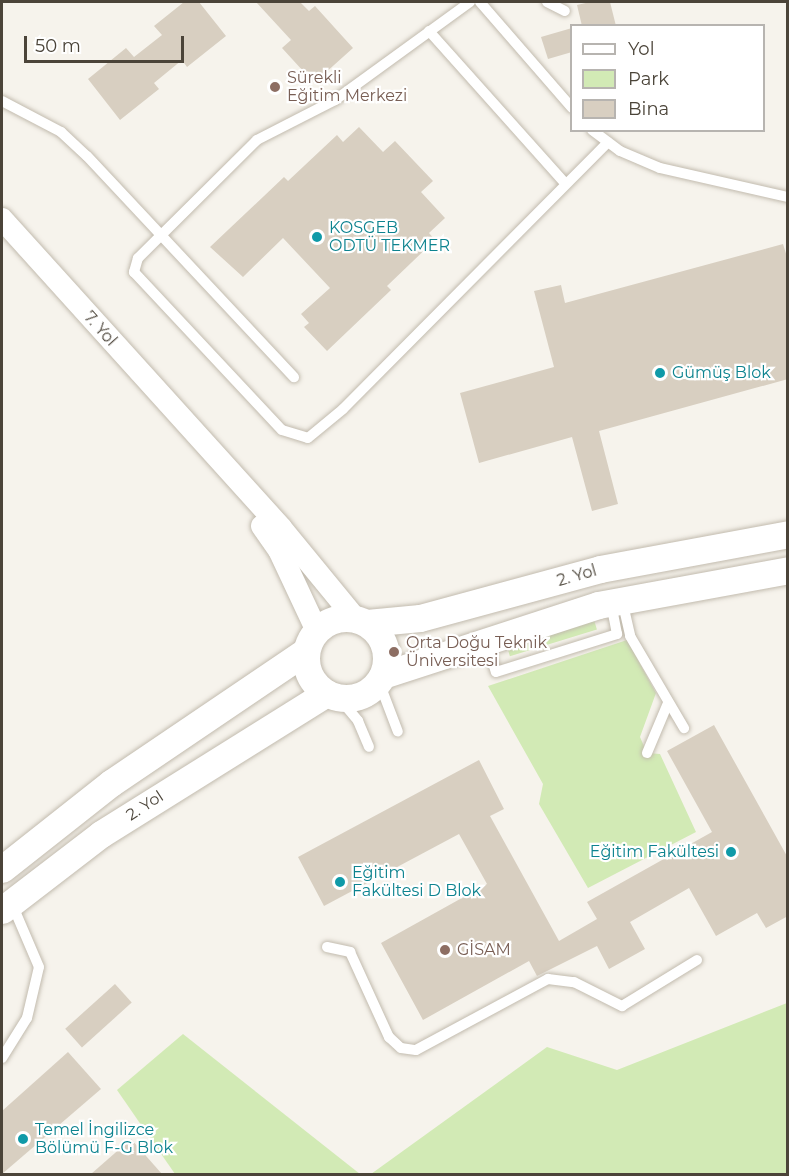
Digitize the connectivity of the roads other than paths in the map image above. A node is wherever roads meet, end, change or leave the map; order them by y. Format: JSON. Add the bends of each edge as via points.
{"nodes":[{"id":1,"x":470,"y":2,"type":"edge"},
{"id":2,"x":480,"y":2,"type":"edge"},
{"id":3,"x":547,"y":2,"type":"edge"},
{"id":4,"x":565,"y":11,"type":"dead end"},
{"id":5,"x":429,"y":31,"type":"junction"},
{"id":6,"x":2,"y":101,"type":"edge"},
{"id":7,"x":570,"y":106,"type":"edge"},
{"id":8,"x":595,"y":132,"type":"edge"},
{"id":9,"x":608,"y":142,"type":"junction"},
{"id":10,"x":566,"y":184,"type":"junction"},
{"id":11,"x":788,"y":197,"type":"edge"},
{"id":12,"x":2,"y":219,"type":"edge"},
{"id":13,"x":160,"y":233,"type":"junction"},
{"id":14,"x":294,"y":377,"type":"dead end"},
{"id":15,"x":200,"y":440,"type":"junction"},
{"id":16,"x":788,"y":534,"type":"edge"},
{"id":17,"x":788,"y":570,"type":"edge"},
{"id":18,"x":616,"y":601,"type":"junction"},
{"id":19,"x":361,"y":621,"type":"junction"},
{"id":20,"x":312,"y":641,"type":"junction"},
{"id":21,"x":381,"y":678,"type":"junction"},
{"id":22,"x":333,"y":696,"type":"junction"},
{"id":23,"x":668,"y":703,"type":"junction"},
{"id":24,"x":684,"y":728,"type":"dead end"},
{"id":25,"x":398,"y":732,"type":"dead end"},
{"id":26,"x":369,"y":747,"type":"dead end"},
{"id":27,"x":647,"y":753,"type":"dead end"},
{"id":28,"x":2,"y":869,"type":"edge"},
{"id":29,"x":6,"y":906,"type":"edge"},
{"id":30,"x":327,"y":947,"type":"dead end"},
{"id":31,"x":697,"y":960,"type":"dead end"},
{"id":32,"x":2,"y":1058,"type":"edge"}],
"edges":[{"from":1,"to":5,"type":"lane"},
{"from":2,"to":7,"type":"lane"},
{"from":3,"to":4,"type":"lane"},
{"from":5,"to":10,"type":"lane"},
{"from":5,"to":13,"type":"lane","via":[[335,100],[257,140]]},
{"from":6,"to":13,"type":"lane","via":[[61,132]]},
{"from":8,"to":9,"type":"lane"},
{"from":9,"to":10,"type":"lane"},
{"from":9,"to":11,"type":"lane","via":[[660,168]]},
{"from":10,"to":13,"type":"lane","via":[[343,409],[308,438],[282,430],[134,272],[138,258]]},
{"from":12,"to":15,"type":"street","name":"7. Yol"},
{"from":13,"to":14,"type":"lane"},
{"from":15,"to":19,"type":"street","name":"7. Yol"},
{"from":15,"to":20,"type":"street","name":"7. Yol","via":[[279,550]]},
{"from":16,"to":19,"type":"street","name":"2. Yol","via":[[600,569],[420,618]]},
{"from":17,"to":18,"type":"street","name":"2. Yol"},
{"from":18,"to":21,"type":"street","name":"2. Yol","via":[[486,639]]},
{"from":18,"to":23,"type":"lane","via":[[630,636]]},
{"from":19,"to":20,"type":"street","name":"2. Yol","via":[[329,621]]},
{"from":19,"to":21,"type":"street","via":[[383,641],[386,664]]},
{"from":20,"to":22,"type":"street","via":[[310,675]]},
{"from":20,"to":28,"type":"street","name":"2. Yol","via":[[111,783]]},
{"from":21,"to":22,"type":"street","name":"2. Yol","via":[[365,694]]},
{"from":21,"to":25,"type":"lane"},
{"from":22,"to":26,"type":"lane","via":[[358,720]]},
{"from":22,"to":29,"type":"street","name":"2. Yol","via":[[100,834]]},
{"from":23,"to":24,"type":"lane"},
{"from":23,"to":27,"type":"lane"},
{"from":29,"to":32,"type":"lane","via":[[39,967],[27,1018]]},
{"from":30,"to":31,"type":"lane","via":[[350,952],[389,1037],[401,1048],[416,1050],[548,979],[574,982],[621,1005]]}]}
